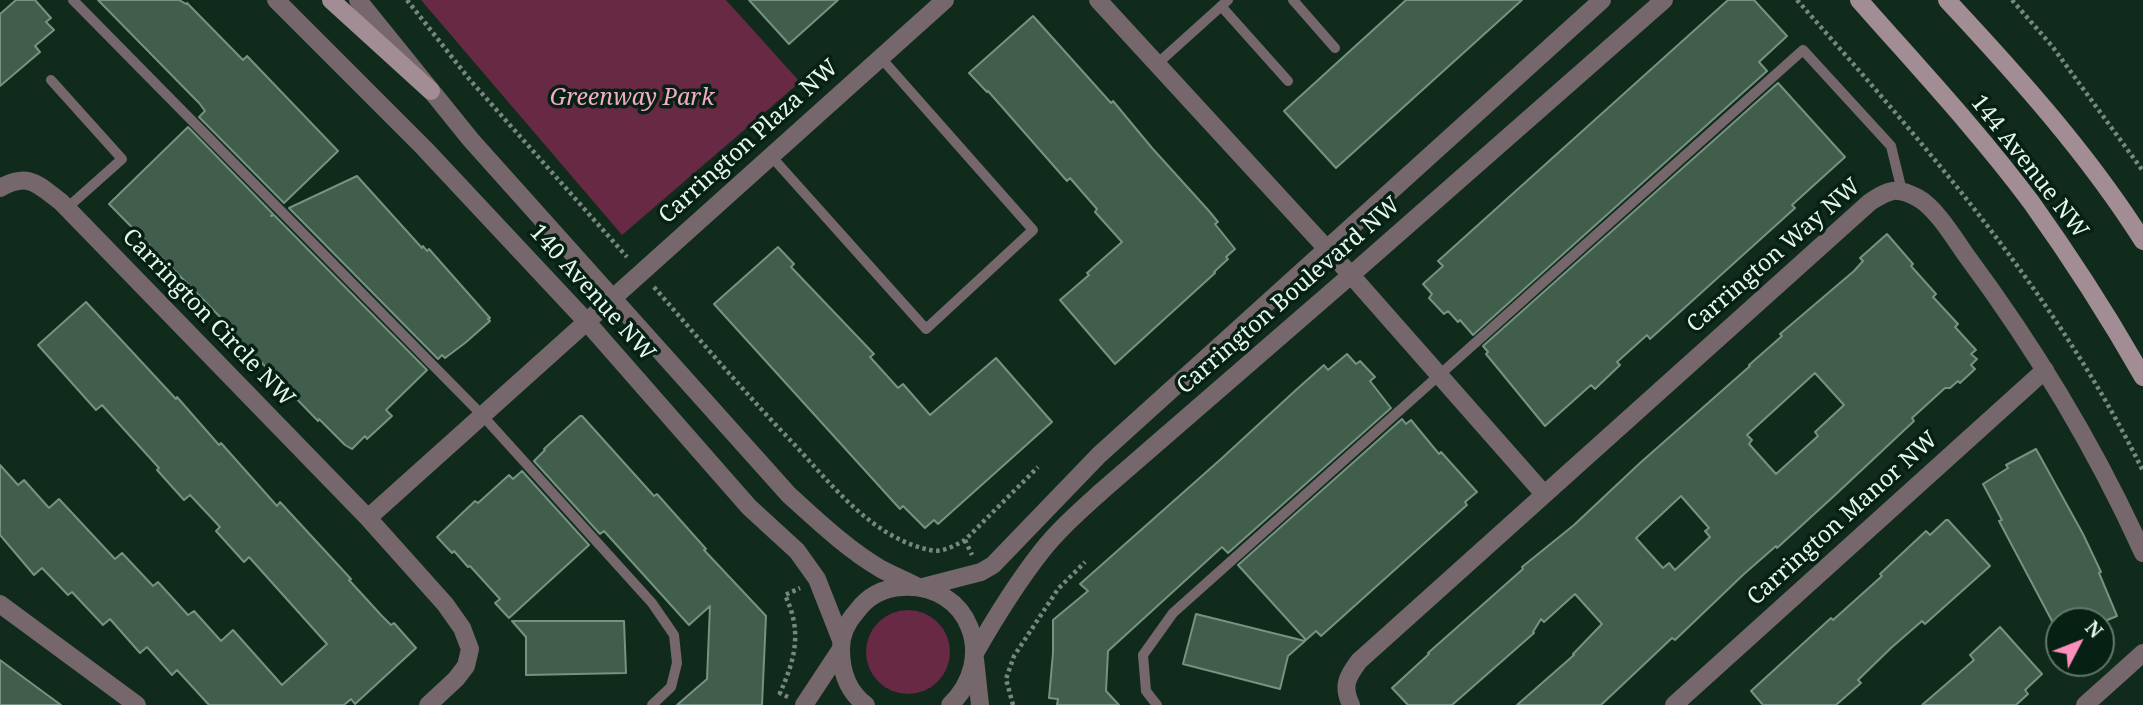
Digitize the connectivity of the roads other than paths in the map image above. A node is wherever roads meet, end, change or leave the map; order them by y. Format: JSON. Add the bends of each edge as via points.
{"nodes":[{"id":1,"x":73,"y":0,"type":"edge"},
{"id":2,"x":276,"y":0,"type":"edge"},
{"id":3,"x":331,"y":0,"type":"edge"},
{"id":4,"x":358,"y":0,"type":"edge"},
{"id":5,"x":945,"y":0,"type":"edge"},
{"id":6,"x":1098,"y":0,"type":"edge"},
{"id":7,"x":1293,"y":0,"type":"edge"},
{"id":8,"x":1602,"y":0,"type":"edge"},
{"id":9,"x":1664,"y":0,"type":"edge"},
{"id":10,"x":1859,"y":0,"type":"edge"},
{"id":11,"x":1948,"y":0,"type":"edge"},
{"id":12,"x":1224,"y":3,"type":"edge"},
{"id":13,"x":1335,"y":48,"type":"dead end"},
{"id":14,"x":881,"y":58,"type":"junction"},
{"id":15,"x":1157,"y":64,"type":"junction"},
{"id":16,"x":51,"y":80,"type":"dead end"},
{"id":17,"x":1288,"y":81,"type":"dead end"},
{"id":18,"x":431,"y":91,"type":"junction"},
{"id":19,"x":771,"y":156,"type":"junction"},
{"id":20,"x":0,"y":188,"type":"edge"},
{"id":21,"x":1902,"y":191,"type":"junction"},
{"id":22,"x":67,"y":208,"type":"junction"},
{"id":23,"x":2143,"y":242,"type":"edge"},
{"id":24,"x":1327,"y":250,"type":"junction"},
{"id":25,"x":1351,"y":275,"type":"junction"},
{"id":26,"x":612,"y":298,"type":"junction"},
{"id":27,"x":586,"y":321,"type":"junction"},
{"id":28,"x":2045,"y":370,"type":"junction"},
{"id":29,"x":1439,"y":376,"type":"junction"},
{"id":30,"x":2143,"y":377,"type":"edge"},
{"id":31,"x":482,"y":415,"type":"junction"},
{"id":32,"x":1544,"y":494,"type":"junction"},
{"id":33,"x":368,"y":518,"type":"junction"},
{"id":34,"x":2143,"y":552,"type":"edge"},
{"id":35,"x":920,"y":587,"type":"junction"},
{"id":36,"x":0,"y":604,"type":"edge"},
{"id":37,"x":841,"y":644,"type":"junction"},
{"id":38,"x":2143,"y":653,"type":"edge"},
{"id":39,"x":975,"y":656,"type":"junction"},
{"id":40,"x":137,"y":705,"type":"edge"},
{"id":41,"x":428,"y":705,"type":"edge"},
{"id":42,"x":652,"y":705,"type":"edge"},
{"id":43,"x":804,"y":705,"type":"edge"},
{"id":44,"x":866,"y":705,"type":"edge"},
{"id":45,"x":950,"y":705,"type":"edge"},
{"id":46,"x":979,"y":705,"type":"edge"},
{"id":47,"x":1157,"y":705,"type":"edge"},
{"id":48,"x":1351,"y":705,"type":"edge"},
{"id":49,"x":1674,"y":705,"type":"edge"},
{"id":50,"x":2085,"y":705,"type":"edge"}],
"edges":[{"from":1,"to":31,"type":"lane"},
{"from":2,"to":27,"type":"street","name":"140 Avenue NW","via":[[424,148]]},
{"from":3,"to":18,"type":"main road"},
{"from":4,"to":18,"type":"street","name":"140 Avenue NW"},
{"from":5,"to":14,"type":"street","name":"Carrington Plaza NW"},
{"from":6,"to":15,"type":"street"},
{"from":7,"to":13,"type":"lane"},
{"from":8,"to":24,"type":"street","name":"Carrington Boulevard NW"},
{"from":9,"to":25,"type":"street","name":"Carrington Boulevard NW"},
{"from":10,"to":30,"type":"main road","name":"144 Avenue NW","via":[[2030,202]]},
{"from":11,"to":23,"type":"main road","name":"144 Avenue NW","via":[[2072,141]]},
{"from":12,"to":15,"type":"lane"},
{"from":12,"to":17,"type":"lane"},
{"from":14,"to":19,"type":"street","name":"Carrington Plaza NW"},
{"from":14,"to":19,"type":"lane","via":[[1033,230],[926,329]]},
{"from":15,"to":24,"type":"street"},
{"from":16,"to":22,"type":"lane","via":[[122,159]]},
{"from":18,"to":26,"type":"street","name":"140 Avenue NW"},
{"from":19,"to":26,"type":"street","name":"Carrington Plaza NW"},
{"from":20,"to":22,"type":"street","name":"Carrington Circle NW","via":[[14,180],[27,180]]},
{"from":21,"to":28,"type":"street","via":[[1921,199],[1939,218]]},
{"from":21,"to":29,"type":"lane","via":[[1891,146],[1803,50]]},
{"from":21,"to":32,"type":"street","name":"Carrington Way NW","via":[[1888,191],[1870,202]]},
{"from":22,"to":33,"type":"street","name":"Carrington Circle NW"},
{"from":24,"to":25,"type":"street"},
{"from":24,"to":35,"type":"street","name":"Carrington Boulevard NW","via":[[1099,456],[993,565]]},
{"from":25,"to":29,"type":"street"},
{"from":25,"to":39,"type":"street","name":"Carrington Boulevard NW","via":[[1068,523],[1007,600]]},
{"from":26,"to":27,"type":"street","name":"Carrington Plaza NW"},
{"from":26,"to":35,"type":"street","name":"140 Avenue NW","via":[[789,495],[858,554]]},
{"from":27,"to":31,"type":"street"},
{"from":27,"to":37,"type":"street","name":"140 Avenue NW","via":[[749,507],[804,559],[817,579]]},
{"from":28,"to":34,"type":"street","via":[[2095,455]]},
{"from":28,"to":49,"type":"street","name":"Carrington Manor NW"},
{"from":29,"to":32,"type":"street"},
{"from":29,"to":47,"type":"lane","via":[[1173,613],[1143,655],[1146,691]]},
{"from":31,"to":33,"type":"street"},
{"from":31,"to":42,"type":"lane","via":[[652,603],[674,635],[677,663],[671,687]]},
{"from":32,"to":48,"type":"street","name":"Carrington Way NW","via":[[1359,661],[1345,688]]},
{"from":33,"to":41,"type":"street","name":"Carrington Circle NW","via":[[445,604],[470,649],[456,680]]},
{"from":35,"to":37,"type":"street","via":[[889,588],[865,600],[848,621]]},
{"from":35,"to":39,"type":"street","name":"140 Avenue NW","via":[[944,596],[961,611],[971,631]]},
{"from":36,"to":40,"type":"street"},
{"from":37,"to":43,"type":"street"},
{"from":37,"to":44,"type":"street","name":"140 Avenue NW","via":[[846,681]]},
{"from":38,"to":50,"type":"street"},
{"from":39,"to":45,"type":"street","via":[[968,684]]},
{"from":39,"to":46,"type":"street","name":"140 Avenue NW"}]}
